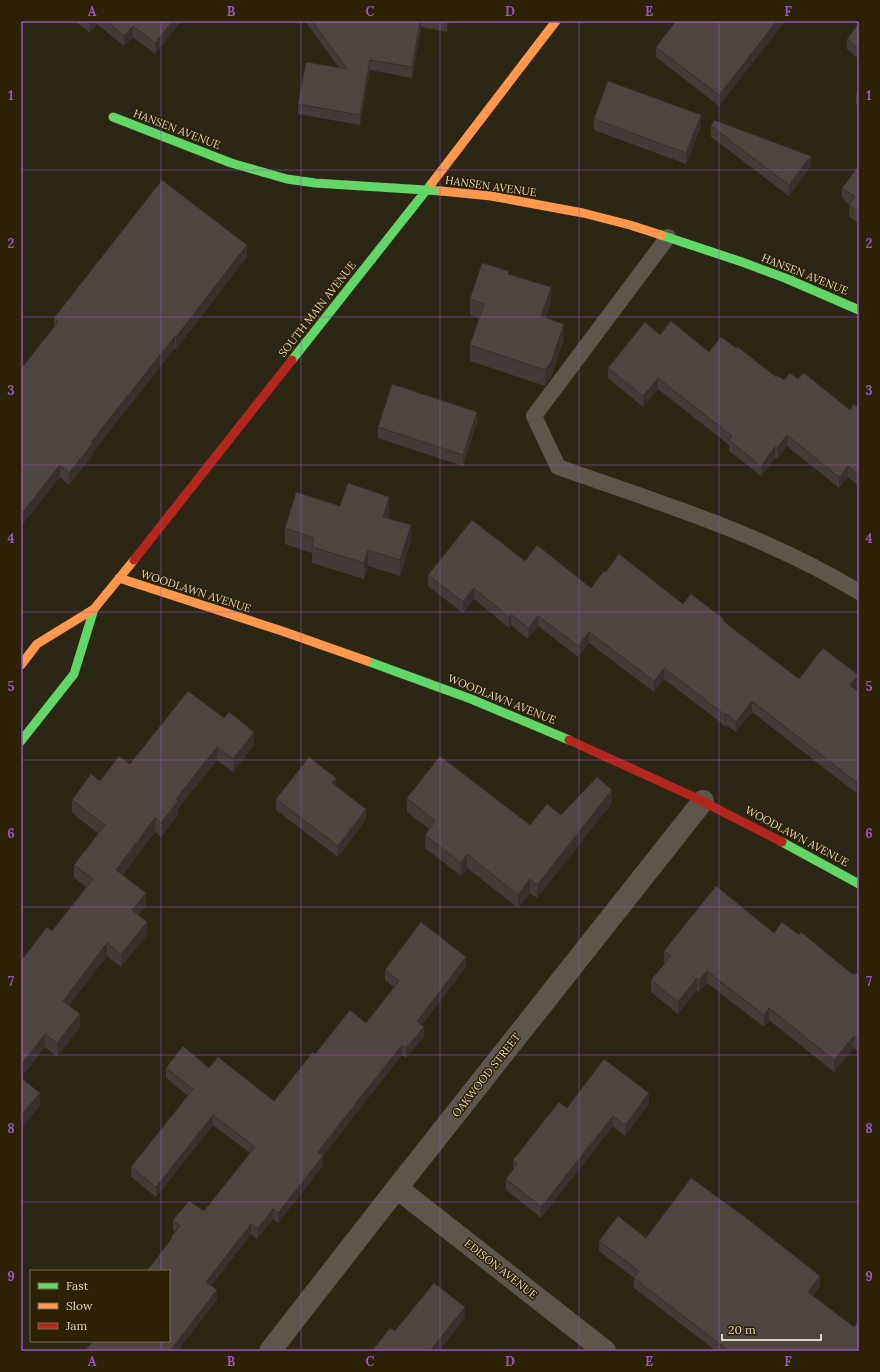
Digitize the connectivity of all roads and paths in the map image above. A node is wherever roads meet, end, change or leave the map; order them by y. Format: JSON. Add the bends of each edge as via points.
{"nodes":[{"id":1,"x":556,"y":21,"type":"edge"},
{"id":2,"x":114,"y":117,"type":"dead end"},
{"id":3,"x":426,"y":190,"type":"junction"},
{"id":4,"x":668,"y":237,"type":"junction"},
{"id":5,"x":859,"y":310,"type":"edge"},
{"id":6,"x":119,"y":578,"type":"junction"},
{"id":7,"x":859,"y":592,"type":"edge"},
{"id":8,"x":94,"y":609,"type":"junction"},
{"id":9,"x":21,"y":665,"type":"edge"},
{"id":10,"x":21,"y":741,"type":"edge"},
{"id":11,"x":703,"y":801,"type":"junction"},
{"id":12,"x":859,"y":884,"type":"edge"},
{"id":13,"x":397,"y":1188,"type":"junction"},
{"id":14,"x":270,"y":1351,"type":"edge"},
{"id":15,"x":605,"y":1351,"type":"edge"}],
"edges":[{"from":1,"to":3,"type":"street","name":"SOUTH MAIN AVENUE"},
{"from":2,"to":3,"type":"street","name":"HANSEN AVENUE","via":[[231,163],[272,175],[315,183]]},
{"from":3,"to":4,"type":"street","name":"HANSEN AVENUE","via":[[491,196],[576,212]]},
{"from":3,"to":6,"type":"street","name":"SOUTH MAIN AVENUE"},
{"from":4,"to":5,"type":"street","name":"HANSEN AVENUE","via":[[785,278]]},
{"from":4,"to":7,"type":"lane","via":[[534,416],[558,467],[717,523],[800,560]]},
{"from":6,"to":8,"type":"street","name":"SOUTH MAIN AVENUE"},
{"from":6,"to":11,"type":"street","name":"WOODLAWN AVENUE","via":[[378,664],[462,696],[550,730]]},
{"from":8,"to":9,"type":"street","name":"SOUTH MAIN AVENUE","via":[[38,644]]},
{"from":8,"to":10,"type":"street","name":"SOUTH MAIN AVENUE","via":[[74,674]]},
{"from":11,"to":12,"type":"street","name":"WOODLAWN AVENUE","via":[[834,868]]},
{"from":11,"to":13,"type":"street","name":"OAKWOOD STREET"},
{"from":13,"to":14,"type":"street","name":"OAKWOOD STREET"},
{"from":13,"to":15,"type":"street","name":"EDISON AVENUE"}]}
